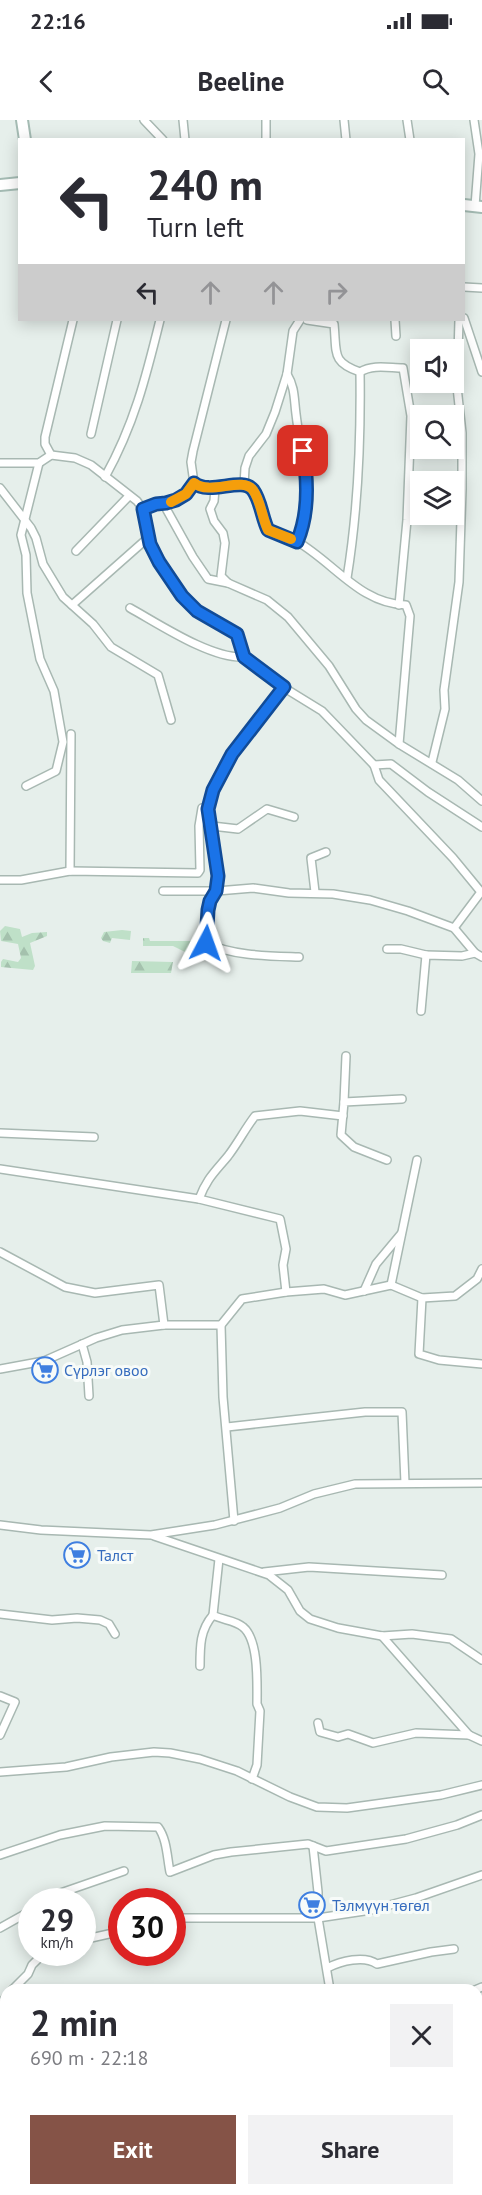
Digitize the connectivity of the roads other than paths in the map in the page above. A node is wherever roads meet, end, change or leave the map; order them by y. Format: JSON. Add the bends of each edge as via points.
{"nodes":[{"id":1,"x":22,"y":120,"type":"edge"},
{"id":2,"x":144,"y":120,"type":"edge"},
{"id":3,"x":183,"y":120,"type":"edge"},
{"id":4,"x":266,"y":120,"type":"edge"},
{"id":5,"x":344,"y":120,"type":"edge"},
{"id":6,"x":407,"y":120,"type":"edge"},
{"id":7,"x":474,"y":120,"type":"edge"},
{"id":8,"x":25,"y":138,"type":"edge"},
{"id":9,"x":161,"y":138,"type":"edge"},
{"id":10,"x":185,"y":138,"type":"edge"},
{"id":11,"x":266,"y":138,"type":"edge"},
{"id":12,"x":346,"y":138,"type":"edge"},
{"id":13,"x":410,"y":138,"type":"edge"},
{"id":14,"x":18,"y":183,"type":"edge"},
{"id":15,"x":0,"y":186,"type":"edge"},
{"id":16,"x":479,"y":206,"type":"edge"},
{"id":17,"x":465,"y":287,"type":"edge"},
{"id":18,"x":482,"y":288,"type":"edge"},
{"id":19,"x":72,"y":321,"type":"edge"},
{"id":20,"x":117,"y":321,"type":"edge"},
{"id":21,"x":160,"y":321,"type":"edge"},
{"id":22,"x":226,"y":321,"type":"edge"},
{"id":23,"x":299,"y":321,"type":"edge"},
{"id":24,"x":314,"y":321,"type":"edge"},
{"id":25,"x":395,"y":321,"type":"edge"},
{"id":26,"x":461,"y":321,"type":"edge"},
{"id":27,"x":462,"y":321,"type":"edge"},
{"id":28,"x":396,"y":336,"type":"dead end"},
{"id":29,"x":360,"y":372,"type":"junction"},
{"id":30,"x":482,"y":372,"type":"edge"},
{"id":31,"x":287,"y":374,"type":"junction"},
{"id":32,"x":91,"y":434,"type":"dead end"},
{"id":33,"x":51,"y":455,"type":"junction"},
{"id":34,"x":0,"y":463,"type":"edge"},
{"id":35,"x":39,"y":463,"type":"junction"},
{"id":36,"x":105,"y":477,"type":"junction"},
{"id":37,"x":194,"y":483,"type":"junction"},
{"id":38,"x":244,"y":485,"type":"junction"},
{"id":39,"x":0,"y":488,"type":"edge"},
{"id":40,"x":215,"y":488,"type":"junction"},
{"id":41,"x":129,"y":496,"type":"junction"},
{"id":42,"x":163,"y":503,"type":"junction"},
{"id":43,"x":143,"y":509,"type":"junction"},
{"id":44,"x":24,"y":518,"type":"junction"},
{"id":45,"x":150,"y":536,"type":"junction"},
{"id":46,"x":297,"y":542,"type":"junction"},
{"id":47,"x":76,"y":551,"type":"dead end"},
{"id":48,"x":347,"y":578,"type":"junction"},
{"id":49,"x":228,"y":583,"type":"junction"},
{"id":50,"x":72,"y":605,"type":"junction"},
{"id":51,"x":399,"y":605,"type":"junction"},
{"id":52,"x":130,"y":608,"type":"dead end"},
{"id":53,"x":244,"y":657,"type":"junction"},
{"id":54,"x":284,"y":687,"type":"junction"},
{"id":55,"x":171,"y":720,"type":"dead end"},
{"id":56,"x":71,"y":734,"type":"dead end"},
{"id":57,"x":399,"y":744,"type":"junction"},
{"id":58,"x":432,"y":762,"type":"junction"},
{"id":59,"x":374,"y":765,"type":"junction"},
{"id":60,"x":26,"y":786,"type":"dead end"},
{"id":61,"x":482,"y":801,"type":"edge"},
{"id":62,"x":202,"y":808,"type":"dead end"},
{"id":63,"x":294,"y":817,"type":"dead end"},
{"id":64,"x":212,"y":826,"type":"junction"},
{"id":65,"x":482,"y":827,"type":"edge"},
{"id":66,"x":326,"y":852,"type":"dead end"},
{"id":67,"x":70,"y":871,"type":"junction"},
{"id":68,"x":0,"y":880,"type":"edge"},
{"id":69,"x":163,"y":891,"type":"dead end"},
{"id":70,"x":216,"y":891,"type":"junction"},
{"id":71,"x":315,"y":892,"type":"junction"},
{"id":72,"x":454,"y":928,"type":"junction"},
{"id":73,"x":387,"y":949,"type":"dead end"},
{"id":74,"x":426,"y":955,"type":"junction"},
{"id":75,"x":479,"y":955,"type":"edge"},
{"id":76,"x":299,"y":957,"type":"dead end"},
{"id":77,"x":421,"y":1011,"type":"dead end"},
{"id":78,"x":346,"y":1056,"type":"dead end"},
{"id":79,"x":402,"y":1099,"type":"dead end"},
{"id":80,"x":344,"y":1102,"type":"junction"},
{"id":81,"x":343,"y":1116,"type":"junction"},
{"id":82,"x":0,"y":1133,"type":"edge"},
{"id":83,"x":94,"y":1137,"type":"dead end"},
{"id":84,"x":387,"y":1160,"type":"dead end"},
{"id":85,"x":417,"y":1160,"type":"dead end"},
{"id":86,"x":0,"y":1169,"type":"edge"},
{"id":87,"x":199,"y":1199,"type":"junction"},
{"id":88,"x":402,"y":1233,"type":"junction"},
{"id":89,"x":0,"y":1252,"type":"edge"},
{"id":90,"x":482,"y":1269,"type":"edge"},
{"id":91,"x":391,"y":1285,"type":"junction"},
{"id":92,"x":364,"y":1291,"type":"junction"},
{"id":93,"x":286,"y":1292,"type":"junction"},
{"id":94,"x":422,"y":1298,"type":"junction"},
{"id":95,"x":164,"y":1325,"type":"junction"},
{"id":96,"x":221,"y":1325,"type":"junction"},
{"id":97,"x":82,"y":1344,"type":"junction"},
{"id":98,"x":482,"y":1364,"type":"edge"},
{"id":99,"x":0,"y":1369,"type":"edge"},
{"id":100,"x":89,"y":1396,"type":"dead end"},
{"id":101,"x":227,"y":1427,"type":"junction"},
{"id":102,"x":482,"y":1483,"type":"edge"},
{"id":103,"x":405,"y":1484,"type":"junction"},
{"id":104,"x":234,"y":1521,"type":"junction"},
{"id":105,"x":0,"y":1525,"type":"edge"},
{"id":106,"x":151,"y":1535,"type":"junction"},
{"id":107,"x":219,"y":1559,"type":"junction"},
{"id":108,"x":261,"y":1572,"type":"junction"},
{"id":109,"x":442,"y":1575,"type":"dead end"},
{"id":110,"x":0,"y":1614,"type":"edge"},
{"id":111,"x":213,"y":1615,"type":"junction"},
{"id":112,"x":115,"y":1634,"type":"dead end"},
{"id":113,"x":382,"y":1636,"type":"junction"},
{"id":114,"x":482,"y":1660,"type":"edge"},
{"id":115,"x":200,"y":1666,"type":"dead end"},
{"id":116,"x":0,"y":1696,"type":"edge"},
{"id":117,"x":318,"y":1723,"type":"dead end"},
{"id":118,"x":0,"y":1735,"type":"edge"},
{"id":119,"x":470,"y":1735,"type":"junction"},
{"id":120,"x":482,"y":1741,"type":"edge"},
{"id":121,"x":0,"y":1772,"type":"edge"},
{"id":122,"x":252,"y":1779,"type":"junction"},
{"id":123,"x":482,"y":1785,"type":"edge"},
{"id":124,"x":482,"y":1815,"type":"edge"},
{"id":125,"x":313,"y":1846,"type":"junction"},
{"id":126,"x":0,"y":1855,"type":"edge"},
{"id":127,"x":124,"y":1871,"type":"dead end"},
{"id":128,"x":482,"y":1875,"type":"edge"},
{"id":129,"x":75,"y":1888,"type":"edge"},
{"id":130,"x":18,"y":1918,"type":"edge"},
{"id":131,"x":186,"y":1918,"type":"edge"},
{"id":132,"x":318,"y":1918,"type":"junction"},
{"id":133,"x":0,"y":1928,"type":"edge"},
{"id":134,"x":454,"y":1949,"type":"dead end"},
{"id":135,"x":33,"y":1966,"type":"edge"},
{"id":136,"x":327,"y":1968,"type":"junction"},
{"id":137,"x":17,"y":1984,"type":"edge"},
{"id":138,"x":329,"y":1984,"type":"edge"}],
"edges":[{"from":1,"to":8,"type":"main road"},
{"from":2,"to":9,"type":"street"},
{"from":3,"to":10,"type":"street"},
{"from":4,"to":11,"type":"street"},
{"from":5,"to":12,"type":"street"},
{"from":6,"to":13,"type":"street"},
{"from":7,"to":16,"type":"street","via":[[479,154]]},
{"from":14,"to":15,"type":"main road"},
{"from":17,"to":18,"type":"street"},
{"from":19,"to":33,"type":"street","via":[[45,436]]},
{"from":20,"to":32,"type":"street"},
{"from":21,"to":36,"type":"street","via":[[128,431]]},
{"from":22,"to":37,"type":"street","via":[[191,462]]},
{"from":23,"to":31,"type":"street","via":[[293,331]]},
{"from":24,"to":29,"type":"street","via":[[334,324],[338,360]]},
{"from":25,"to":28,"type":"street"},
{"from":26,"to":58,"type":"street","via":[[457,387],[462,433],[459,582],[444,690],[445,709]]},
{"from":27,"to":30,"type":"street"},
{"from":29,"to":48,"type":"street","via":[[361,445]]},
{"from":29,"to":51,"type":"street","via":[[376,367],[403,368],[409,398],[407,520]]},
{"from":31,"to":38,"type":"street","via":[[271,424],[247,462]]},
{"from":31,"to":46,"type":"street","via":[[294,391],[306,468],[304,526]]},
{"from":33,"to":35,"type":"street"},
{"from":33,"to":36,"type":"street","via":[[75,458]]},
{"from":34,"to":35,"type":"street"},
{"from":35,"to":44,"type":"street"},
{"from":36,"to":41,"type":"street"},
{"from":37,"to":40,"type":"street"},
{"from":37,"to":42,"type":"street","via":[[186,494]]},
{"from":38,"to":40,"type":"street"},
{"from":38,"to":46,"type":"street","via":[[255,494],[268,530]]},
{"from":39,"to":44,"type":"street"},
{"from":40,"to":49,"type":"street","via":[[210,509],[213,521],[223,533],[221,576]]},
{"from":41,"to":43,"type":"street"},
{"from":41,"to":47,"type":"street"},
{"from":42,"to":43,"type":"street"},
{"from":42,"to":49,"type":"street","via":[[208,579]]},
{"from":43,"to":45,"type":"street"},
{"from":44,"to":50,"type":"street","via":[[51,579]]},
{"from":44,"to":60,"type":"street","via":[[21,535],[27,593],[40,659],[54,691],[63,742],[56,771]]},
{"from":45,"to":50,"type":"street"},
{"from":45,"to":53,"type":"street","via":[[159,562],[182,596],[197,611],[237,634]]},
{"from":46,"to":48,"type":"street"},
{"from":48,"to":51,"type":"street","via":[[361,592]]},
{"from":49,"to":57,"type":"street","via":[[267,600],[288,617],[329,666],[356,709]]},
{"from":50,"to":55,"type":"street","via":[[111,647],[158,675]]},
{"from":51,"to":57,"type":"street","via":[[406,605],[410,616]]},
{"from":52,"to":53,"type":"street","via":[[196,645]]},
{"from":53,"to":54,"type":"street"},
{"from":54,"to":59,"type":"street","via":[[322,711]]},
{"from":54,"to":64,"type":"street","via":[[219,776],[208,809]]},
{"from":56,"to":67,"type":"street"},
{"from":57,"to":58,"type":"street"},
{"from":58,"to":61,"type":"street"},
{"from":59,"to":65,"type":"street","via":[[391,764]]},
{"from":59,"to":72,"type":"street","via":[[379,780],[481,892]]},
{"from":62,"to":67,"type":"street","via":[[198,873]]},
{"from":63,"to":64,"type":"street","via":[[267,809],[238,829]]},
{"from":64,"to":70,"type":"street"},
{"from":66,"to":71,"type":"street","via":[[311,858]]},
{"from":67,"to":68,"type":"street"},
{"from":69,"to":70,"type":"street"},
{"from":70,"to":71,"type":"street","via":[[253,888]]},
{"from":70,"to":76,"type":"street","via":[[208,910],[206,943],[257,955]]},
{"from":71,"to":72,"type":"street","via":[[370,900]]},
{"from":72,"to":75,"type":"street"},
{"from":73,"to":74,"type":"street"},
{"from":74,"to":75,"type":"street"},
{"from":74,"to":77,"type":"street"},
{"from":78,"to":80,"type":"street"},
{"from":79,"to":80,"type":"street"},
{"from":80,"to":81,"type":"street"},
{"from":81,"to":84,"type":"street","via":[[341,1135],[354,1147]]},
{"from":81,"to":87,"type":"street","via":[[300,1111],[255,1116],[206,1182]]},
{"from":82,"to":83,"type":"street"},
{"from":85,"to":88,"type":"street"},
{"from":86,"to":87,"type":"street"},
{"from":87,"to":93,"type":"street","via":[[280,1219],[286,1249]]},
{"from":88,"to":91,"type":"street"},
{"from":88,"to":92,"type":"street","via":[[376,1264]]},
{"from":89,"to":95,"type":"street","via":[[65,1287],[95,1293],[159,1285]]},
{"from":90,"to":94,"type":"street","via":[[477,1279],[455,1296]]},
{"from":91,"to":92,"type":"street"},
{"from":91,"to":94,"type":"street"},
{"from":92,"to":93,"type":"street","via":[[345,1295],[324,1289]]},
{"from":93,"to":96,"type":"street","via":[[242,1299]]},
{"from":94,"to":98,"type":"street","via":[[419,1354]]},
{"from":95,"to":96,"type":"street"},
{"from":95,"to":97,"type":"street","via":[[113,1332]]},
{"from":96,"to":101,"type":"street"},
{"from":97,"to":99,"type":"street","via":[[44,1361]]},
{"from":97,"to":100,"type":"street"},
{"from":101,"to":103,"type":"street","via":[[365,1412],[402,1412]]},
{"from":101,"to":104,"type":"street"},
{"from":102,"to":103,"type":"street"},
{"from":103,"to":104,"type":"street","via":[[334,1488]]},
{"from":104,"to":106,"type":"street"},
{"from":105,"to":106,"type":"street"},
{"from":106,"to":107,"type":"street"},
{"from":107,"to":108,"type":"street"},
{"from":107,"to":111,"type":"street"},
{"from":108,"to":109,"type":"street","via":[[309,1567]]},
{"from":108,"to":113,"type":"street","via":[[288,1590],[300,1611],[310,1619]]},
{"from":110,"to":112,"type":"street","via":[[100,1620],[109,1624]]},
{"from":111,"to":115,"type":"street","via":[[205,1624]]},
{"from":111,"to":122,"type":"street","via":[[244,1628],[255,1645],[257,1704],[261,1711],[257,1765]]},
{"from":113,"to":114,"type":"street","via":[[412,1634],[451,1639]]},
{"from":113,"to":119,"type":"street"},
{"from":116,"to":118,"type":"street","via":[[15,1702]]},
{"from":117,"to":119,"type":"street","via":[[320,1732],[325,1734],[348,1734],[373,1743],[416,1734]]},
{"from":119,"to":120,"type":"street"},
{"from":121,"to":122,"type":"street","via":[[66,1767],[154,1752],[200,1760]]},
{"from":122,"to":123,"type":"street","via":[[317,1807],[347,1808]]},
{"from":124,"to":125,"type":"street","via":[[442,1830],[386,1843],[326,1851]]},
{"from":125,"to":126,"type":"street","via":[[231,1852],[170,1872],[158,1827],[105,1826],[60,1835]]},
{"from":125,"to":132,"type":"street"},
{"from":127,"to":129,"type":"street"},
{"from":128,"to":132,"type":"street","via":[[371,1910]]},
{"from":130,"to":133,"type":"street"},
{"from":131,"to":132,"type":"street"},
{"from":132,"to":136,"type":"street"},
{"from":134,"to":136,"type":"street","via":[[377,1964],[366,1959]]},
{"from":135,"to":137,"type":"street"},
{"from":136,"to":138,"type":"street"}]}
